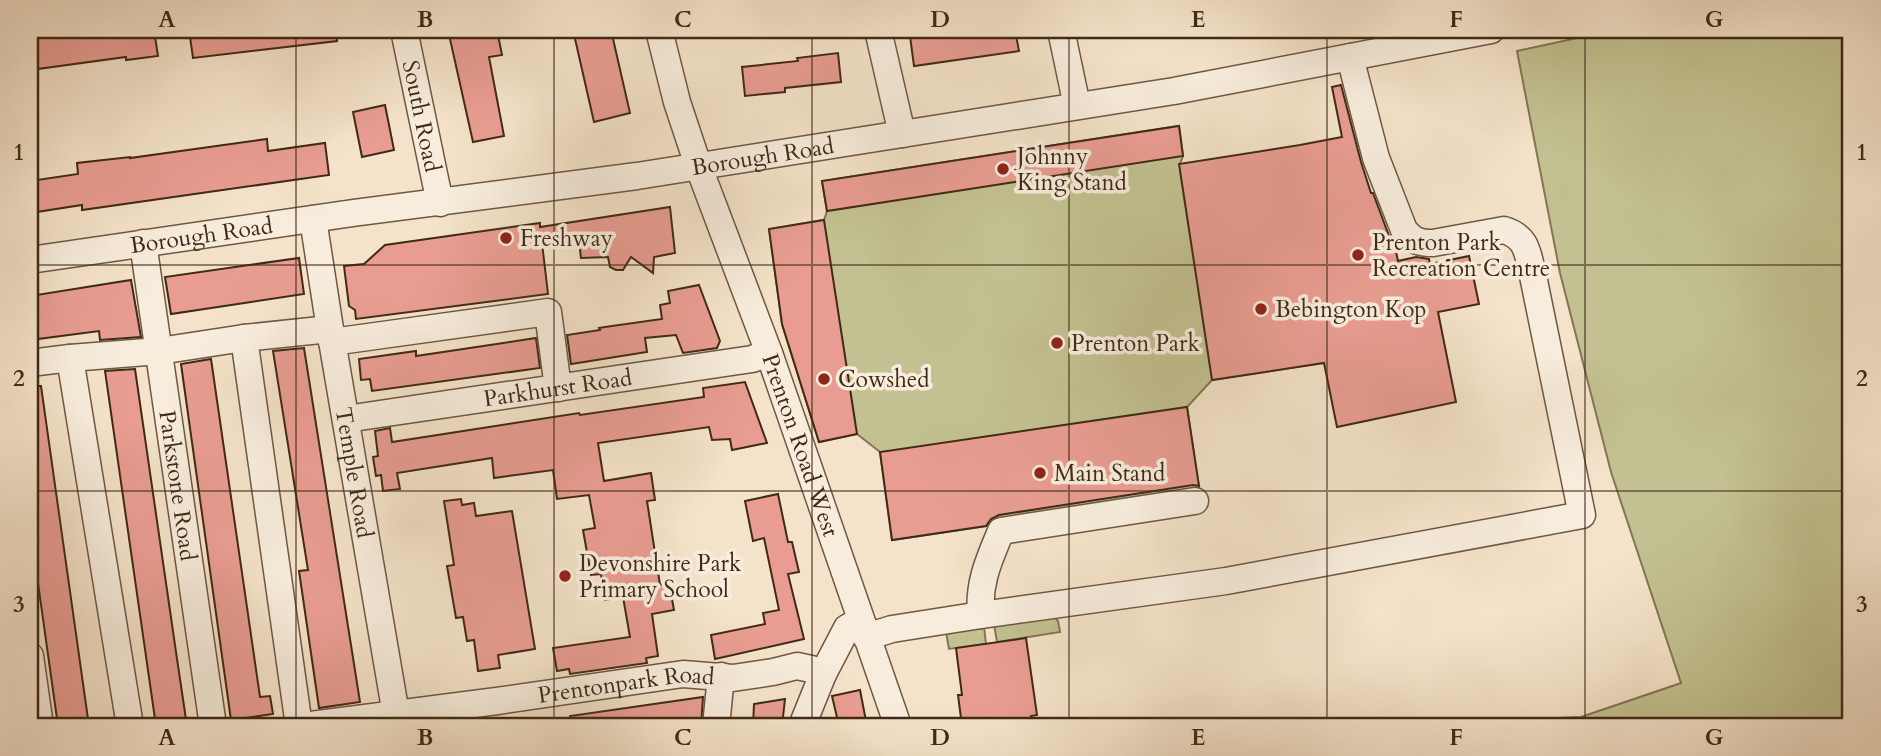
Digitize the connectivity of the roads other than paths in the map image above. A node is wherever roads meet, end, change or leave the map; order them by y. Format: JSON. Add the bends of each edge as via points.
{"nodes":[{"id":1,"x":404,"y":30,"type":"edge"},
{"id":2,"x":659,"y":30,"type":"edge"},
{"id":3,"x":878,"y":30,"type":"edge"},
{"id":4,"x":1061,"y":30,"type":"edge"},
{"id":5,"x":1491,"y":30,"type":"edge"},
{"id":6,"x":1350,"y":57,"type":"junction"},
{"id":7,"x":1077,"y":106,"type":"junction"},
{"id":8,"x":902,"y":134,"type":"junction"},
{"id":9,"x":698,"y":165,"type":"junction"},
{"id":10,"x":440,"y":203,"type":"junction"},
{"id":11,"x":313,"y":219,"type":"junction"},
{"id":12,"x":143,"y":243,"type":"junction"},
{"id":13,"x":30,"y":260,"type":"edge"},
{"id":14,"x":331,"y":336,"type":"junction"},
{"id":15,"x":244,"y":338,"type":"junction"},
{"id":16,"x":159,"y":351,"type":"junction"},
{"id":17,"x":769,"y":354,"type":"junction"},
{"id":18,"x":70,"y":358,"type":"junction"},
{"id":19,"x":30,"y":363,"type":"edge"},
{"id":20,"x":558,"y":388,"type":"junction"},
{"id":21,"x":346,"y":419,"type":"junction"},
{"id":22,"x":1195,"y":501,"type":"dead end"},
{"id":23,"x":981,"y":615,"type":"junction"},
{"id":24,"x":863,"y":629,"type":"junction"},
{"id":25,"x":30,"y":656,"type":"edge"},
{"id":26,"x":823,"y":674,"type":"junction"},
{"id":27,"x":721,"y":676,"type":"junction"},
{"id":28,"x":397,"y":720,"type":"edge"},
{"id":29,"x":40,"y":726,"type":"edge"},
{"id":30,"x":130,"y":726,"type":"edge"},
{"id":31,"x":213,"y":726,"type":"edge"},
{"id":32,"x":301,"y":726,"type":"edge"},
{"id":33,"x":716,"y":726,"type":"edge"},
{"id":34,"x":802,"y":726,"type":"edge"},
{"id":35,"x":898,"y":726,"type":"edge"}],
"edges":[{"from":1,"to":10,"type":"street","name":"South Road"},
{"from":2,"to":9,"type":"street","name":"Prenton Road West"},
{"from":3,"to":8,"type":"street"},
{"from":4,"to":7,"type":"street"},
{"from":5,"to":6,"type":"street","name":"Borough Road"},
{"from":6,"to":7,"type":"street","name":"Borough Road"},
{"from":6,"to":23,"type":"street","via":[[1376,158],[1411,239],[1433,243],[1504,230],[1523,243],[1582,515],[1226,581]]},
{"from":7,"to":8,"type":"street","name":"Borough Road"},
{"from":8,"to":9,"type":"street","name":"Borough Road"},
{"from":9,"to":10,"type":"street","name":"Borough Road"},
{"from":9,"to":17,"type":"street","name":"Prenton Road West"},
{"from":10,"to":11,"type":"street","name":"Borough Road"},
{"from":11,"to":12,"type":"street","name":"Borough Road"},
{"from":11,"to":14,"type":"street","name":"Temple Road"},
{"from":12,"to":13,"type":"street","name":"Borough Road"},
{"from":12,"to":16,"type":"street","name":"Parkstone Road"},
{"from":14,"to":15,"type":"street"},
{"from":14,"to":20,"type":"street","via":[[548,312]]},
{"from":14,"to":21,"type":"street","name":"Temple Road"},
{"from":15,"to":16,"type":"street"},
{"from":15,"to":32,"type":"street"},
{"from":16,"to":18,"type":"street"},
{"from":16,"to":31,"type":"street","name":"Parkstone Road"},
{"from":17,"to":20,"type":"street","name":"Parkhurst Road"},
{"from":17,"to":24,"type":"street","name":"Prenton Road West"},
{"from":18,"to":19,"type":"street"},
{"from":18,"to":30,"type":"street"},
{"from":20,"to":21,"type":"street","name":"Parkhurst Road"},
{"from":21,"to":28,"type":"street","name":"Temple Road"},
{"from":22,"to":23,"type":"street","via":[[1001,531],[985,570]]},
{"from":23,"to":24,"type":"street"},
{"from":24,"to":26,"type":"street","via":[[846,628]]},
{"from":24,"to":35,"type":"street","name":"Prenton Road West"},
{"from":25,"to":29,"type":"street"},
{"from":26,"to":27,"type":"street","name":"Prentonpark Road","via":[[797,666],[733,678]]},
{"from":26,"to":34,"type":"street"},
{"from":27,"to":28,"type":"street","name":"Prentonpark Road","via":[[683,674]]},
{"from":27,"to":33,"type":"street"},
{"from":28,"to":32,"type":"street","name":"Prentonpark Road"}]}
